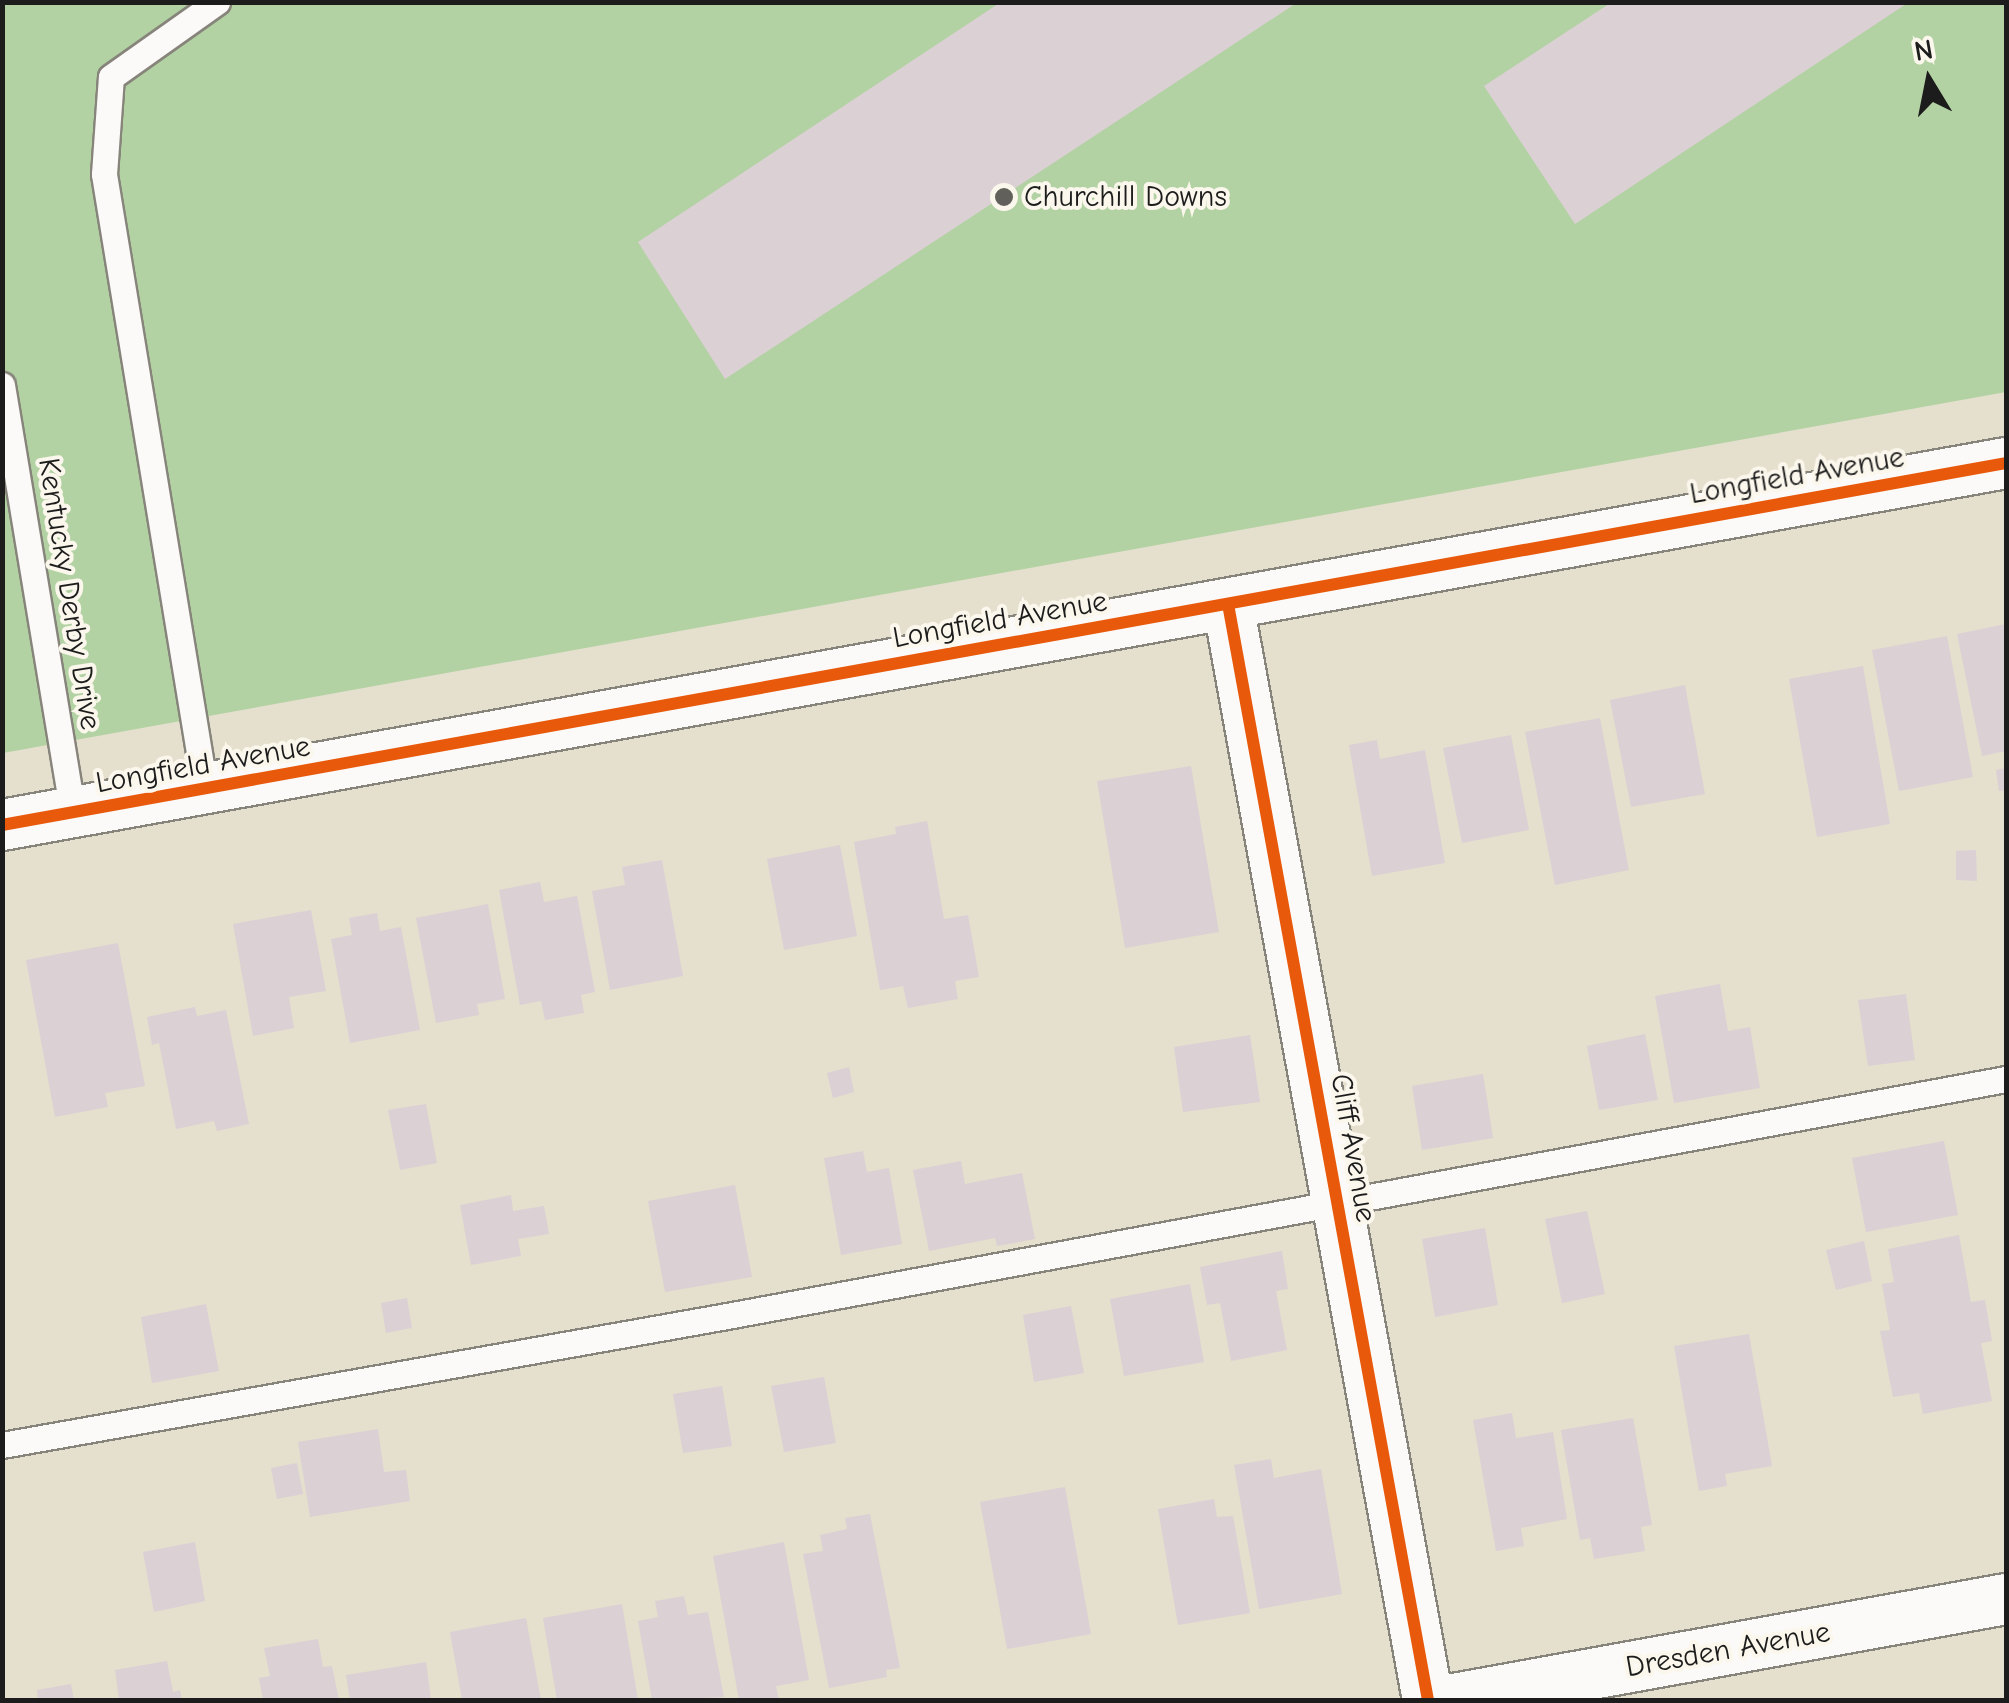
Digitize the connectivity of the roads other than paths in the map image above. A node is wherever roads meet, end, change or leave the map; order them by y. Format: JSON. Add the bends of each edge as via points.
{"nodes":[{"id":1,"x":217,"y":2,"type":"edge"},
{"id":2,"x":2,"y":385,"type":"edge"},
{"id":3,"x":2006,"y":463,"type":"edge"},
{"id":4,"x":1228,"y":604,"type":"junction"},
{"id":5,"x":205,"y":790,"type":"junction"},
{"id":6,"x":73,"y":814,"type":"junction"},
{"id":7,"x":2,"y":825,"type":"edge"},
{"id":8,"x":2006,"y":1079,"type":"edge"},
{"id":9,"x":1337,"y":1203,"type":"junction"},
{"id":10,"x":2,"y":1445,"type":"edge"},
{"id":11,"x":2006,"y":1599,"type":"edge"},
{"id":12,"x":1428,"y":1700,"type":"edge"},
{"id":13,"x":1448,"y":1700,"type":"edge"}],
"edges":[{"from":1,"to":5,"type":"lane","via":[[111,77],[104,174]]},
{"from":2,"to":6,"type":"lane","name":"Kentucky Derby Drive"},
{"from":3,"to":4,"type":"street","name":"Longfield Avenue"},
{"from":4,"to":5,"type":"street","name":"Longfield Avenue"},
{"from":4,"to":9,"type":"street","name":"Cliff Avenue"},
{"from":5,"to":6,"type":"street","name":"Longfield Avenue"},
{"from":6,"to":7,"type":"street","name":"Longfield Avenue"},
{"from":8,"to":9,"type":"lane"},
{"from":9,"to":10,"type":"lane"},
{"from":9,"to":12,"type":"street","name":"Cliff Avenue"},
{"from":11,"to":13,"type":"street","name":"Dresden Avenue"}]}
